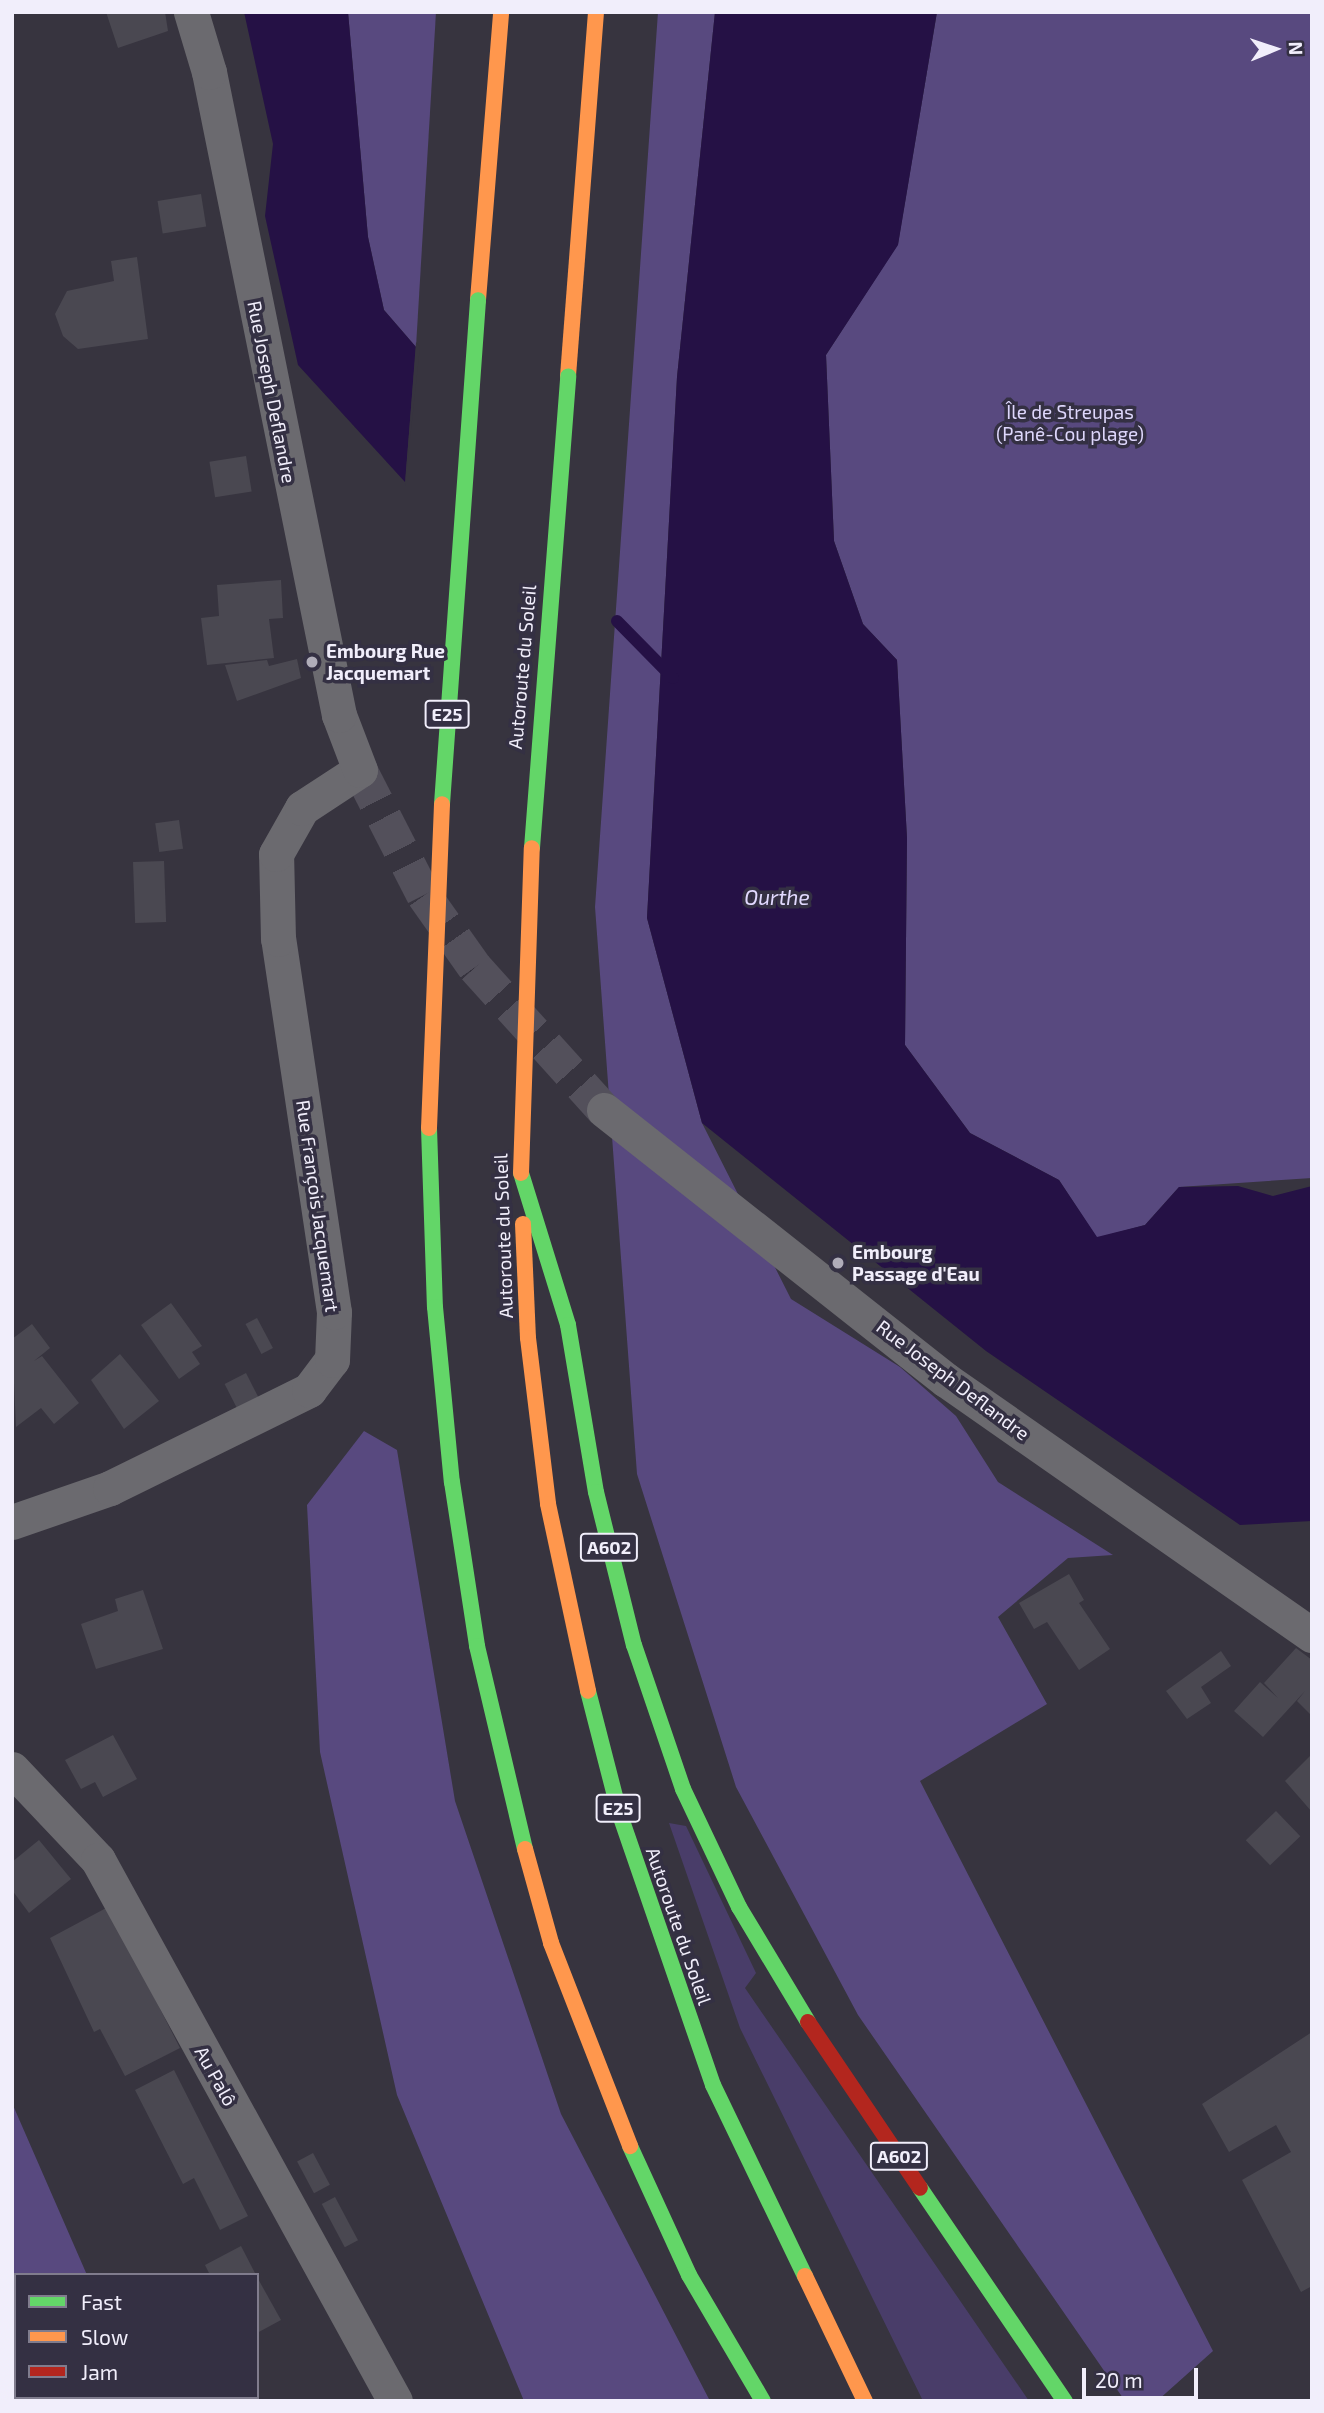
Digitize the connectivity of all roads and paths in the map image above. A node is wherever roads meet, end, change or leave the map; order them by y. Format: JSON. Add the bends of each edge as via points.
{"nodes":[{"id":1,"x":191,"y":12,"type":"edge"},
{"id":2,"x":501,"y":12,"type":"edge"},
{"id":3,"x":596,"y":12,"type":"edge"},
{"id":4,"x":360,"y":770,"type":"joint"},
{"id":5,"x":604,"y":1110,"type":"tunnel mouth"},
{"id":6,"x":521,"y":1173,"type":"junction"},
{"id":7,"x":12,"y":1522,"type":"edge"},
{"id":8,"x":1312,"y":1635,"type":"edge"},
{"id":9,"x":12,"y":1769,"type":"edge"},
{"id":10,"x":395,"y":2401,"type":"edge"},
{"id":11,"x":763,"y":2401,"type":"edge"},
{"id":12,"x":865,"y":2401,"type":"edge"},
{"id":13,"x":1065,"y":2401,"type":"edge"}],
"edges":[{"from":1,"to":4,"type":"street","name":"Rue Joseph Deflandre","via":[[209,72],[336,703]]},
{"from":2,"to":11,"type":"highway","number":"E25","bridge":true,"via":[[443,767],[429,1128],[435,1307],[452,1482],[477,1646],[510,1793],[551,1943],[617,2119],[689,2275]]},
{"from":3,"to":6,"type":"highway","name":"Autoroute du Soleil","number":"E25","bridge":true,"via":[[534,776]]},
{"from":4,"to":7,"type":"street","name":"Rue François Jacquemart","via":[[302,808],[276,854],[278,939],[334,1312],[332,1360],[309,1390],[110,1488]]},
{"from":5,"to":8,"type":"street","name":"Rue Joseph Deflandre","via":[[946,1380]]},
{"from":6,"to":12,"type":"highway","name":"Autoroute du Soleil","number":"E25","via":[[528,1338],[548,1504],[566,1606],[619,1812],[713,2085]]},
{"from":6,"to":13,"type":"highway","number":"A602","via":[[568,1325],[596,1492],[634,1646],[689,1801],[739,1907],[813,2030]]},
{"from":9,"to":10,"type":"street","name":"Au Palô","via":[[98,1860]]}]}
